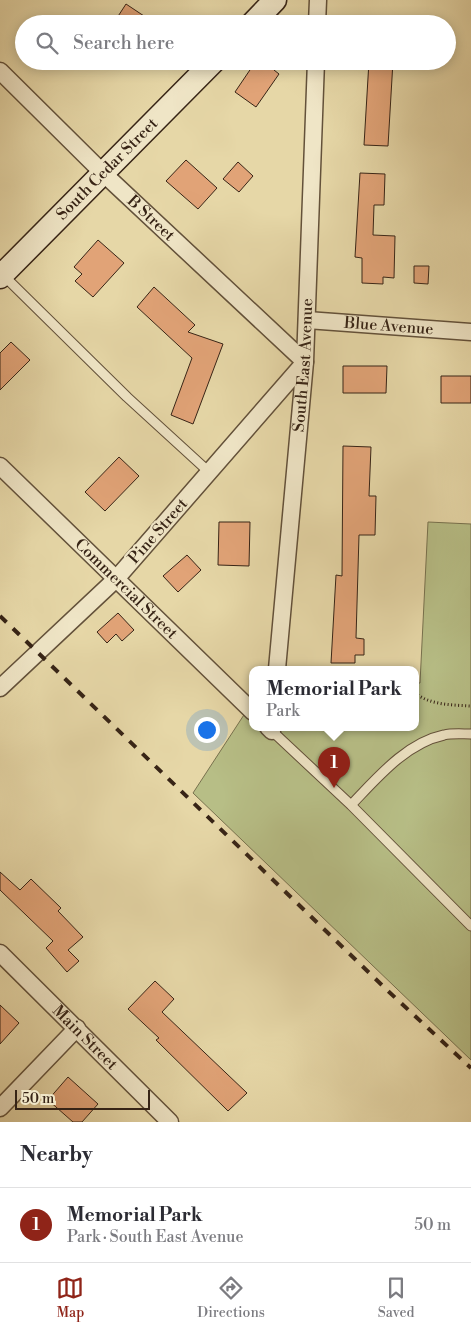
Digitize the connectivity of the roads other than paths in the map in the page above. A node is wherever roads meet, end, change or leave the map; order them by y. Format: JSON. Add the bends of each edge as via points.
{"nodes":[{"id":1,"x":275,"y":0,"type":"edge"},
{"id":2,"x":318,"y":0,"type":"edge"},
{"id":3,"x":261,"y":15,"type":"edge"},
{"id":4,"x":318,"y":15,"type":"edge"},
{"id":5,"x":205,"y":70,"type":"edge"},
{"id":6,"x":316,"y":70,"type":"edge"},
{"id":7,"x":0,"y":71,"type":"edge"},
{"id":8,"x":103,"y":173,"type":"junction"},
{"id":9,"x":1,"y":276,"type":"edge"},
{"id":10,"x":307,"y":320,"type":"junction"},
{"id":11,"x":471,"y":332,"type":"edge"},
{"id":12,"x":305,"y":362,"type":"junction"},
{"id":13,"x":0,"y":466,"type":"edge"},
{"id":14,"x":209,"y":472,"type":"junction"},
{"id":15,"x":116,"y":579,"type":"junction"},
{"id":16,"x":277,"y":666,"type":"edge"},
{"id":17,"x":0,"y":688,"type":"edge"},
{"id":18,"x":249,"y":708,"type":"edge"},
{"id":19,"x":273,"y":731,"type":"edge"},
{"id":20,"x":471,"y":734,"type":"edge"},
{"id":21,"x":351,"y":805,"type":"junction"},
{"id":22,"x":471,"y":926,"type":"edge"},
{"id":23,"x":0,"y":953,"type":"edge"},
{"id":24,"x":77,"y":1028,"type":"junction"},
{"id":25,"x":0,"y":1108,"type":"edge"},
{"id":26,"x":170,"y":1122,"type":"edge"}],
"edges":[{"from":1,"to":3,"type":"main road"},
{"from":2,"to":4,"type":"street"},
{"from":5,"to":8,"type":"main road","name":"South Cedar Street"},
{"from":6,"to":10,"type":"street","name":"South East Avenue"},
{"from":7,"to":8,"type":"street","name":"B Street"},
{"from":8,"to":9,"type":"main road","name":"South Cedar Street"},
{"from":8,"to":12,"type":"street","name":"B Street"},
{"from":9,"to":14,"type":"lane"},
{"from":10,"to":11,"type":"street","name":"Blue Avenue"},
{"from":10,"to":12,"type":"street","name":"South East Avenue"},
{"from":12,"to":14,"type":"street","name":"Pine Street"},
{"from":12,"to":16,"type":"street","name":"South East Avenue"},
{"from":13,"to":15,"type":"street","name":"Commercial Street"},
{"from":14,"to":15,"type":"street","name":"Pine Street"},
{"from":15,"to":17,"type":"street","name":"Pine Street"},
{"from":15,"to":18,"type":"street","name":"Commercial Street"},
{"from":19,"to":21,"type":"lane"},
{"from":20,"to":21,"type":"lane","via":[[444,734],[419,744],[384,771]]},
{"from":21,"to":22,"type":"lane"},
{"from":23,"to":24,"type":"street","name":"Main Street"},
{"from":24,"to":25,"type":"street"},
{"from":24,"to":26,"type":"street","name":"Main Street"}]}
